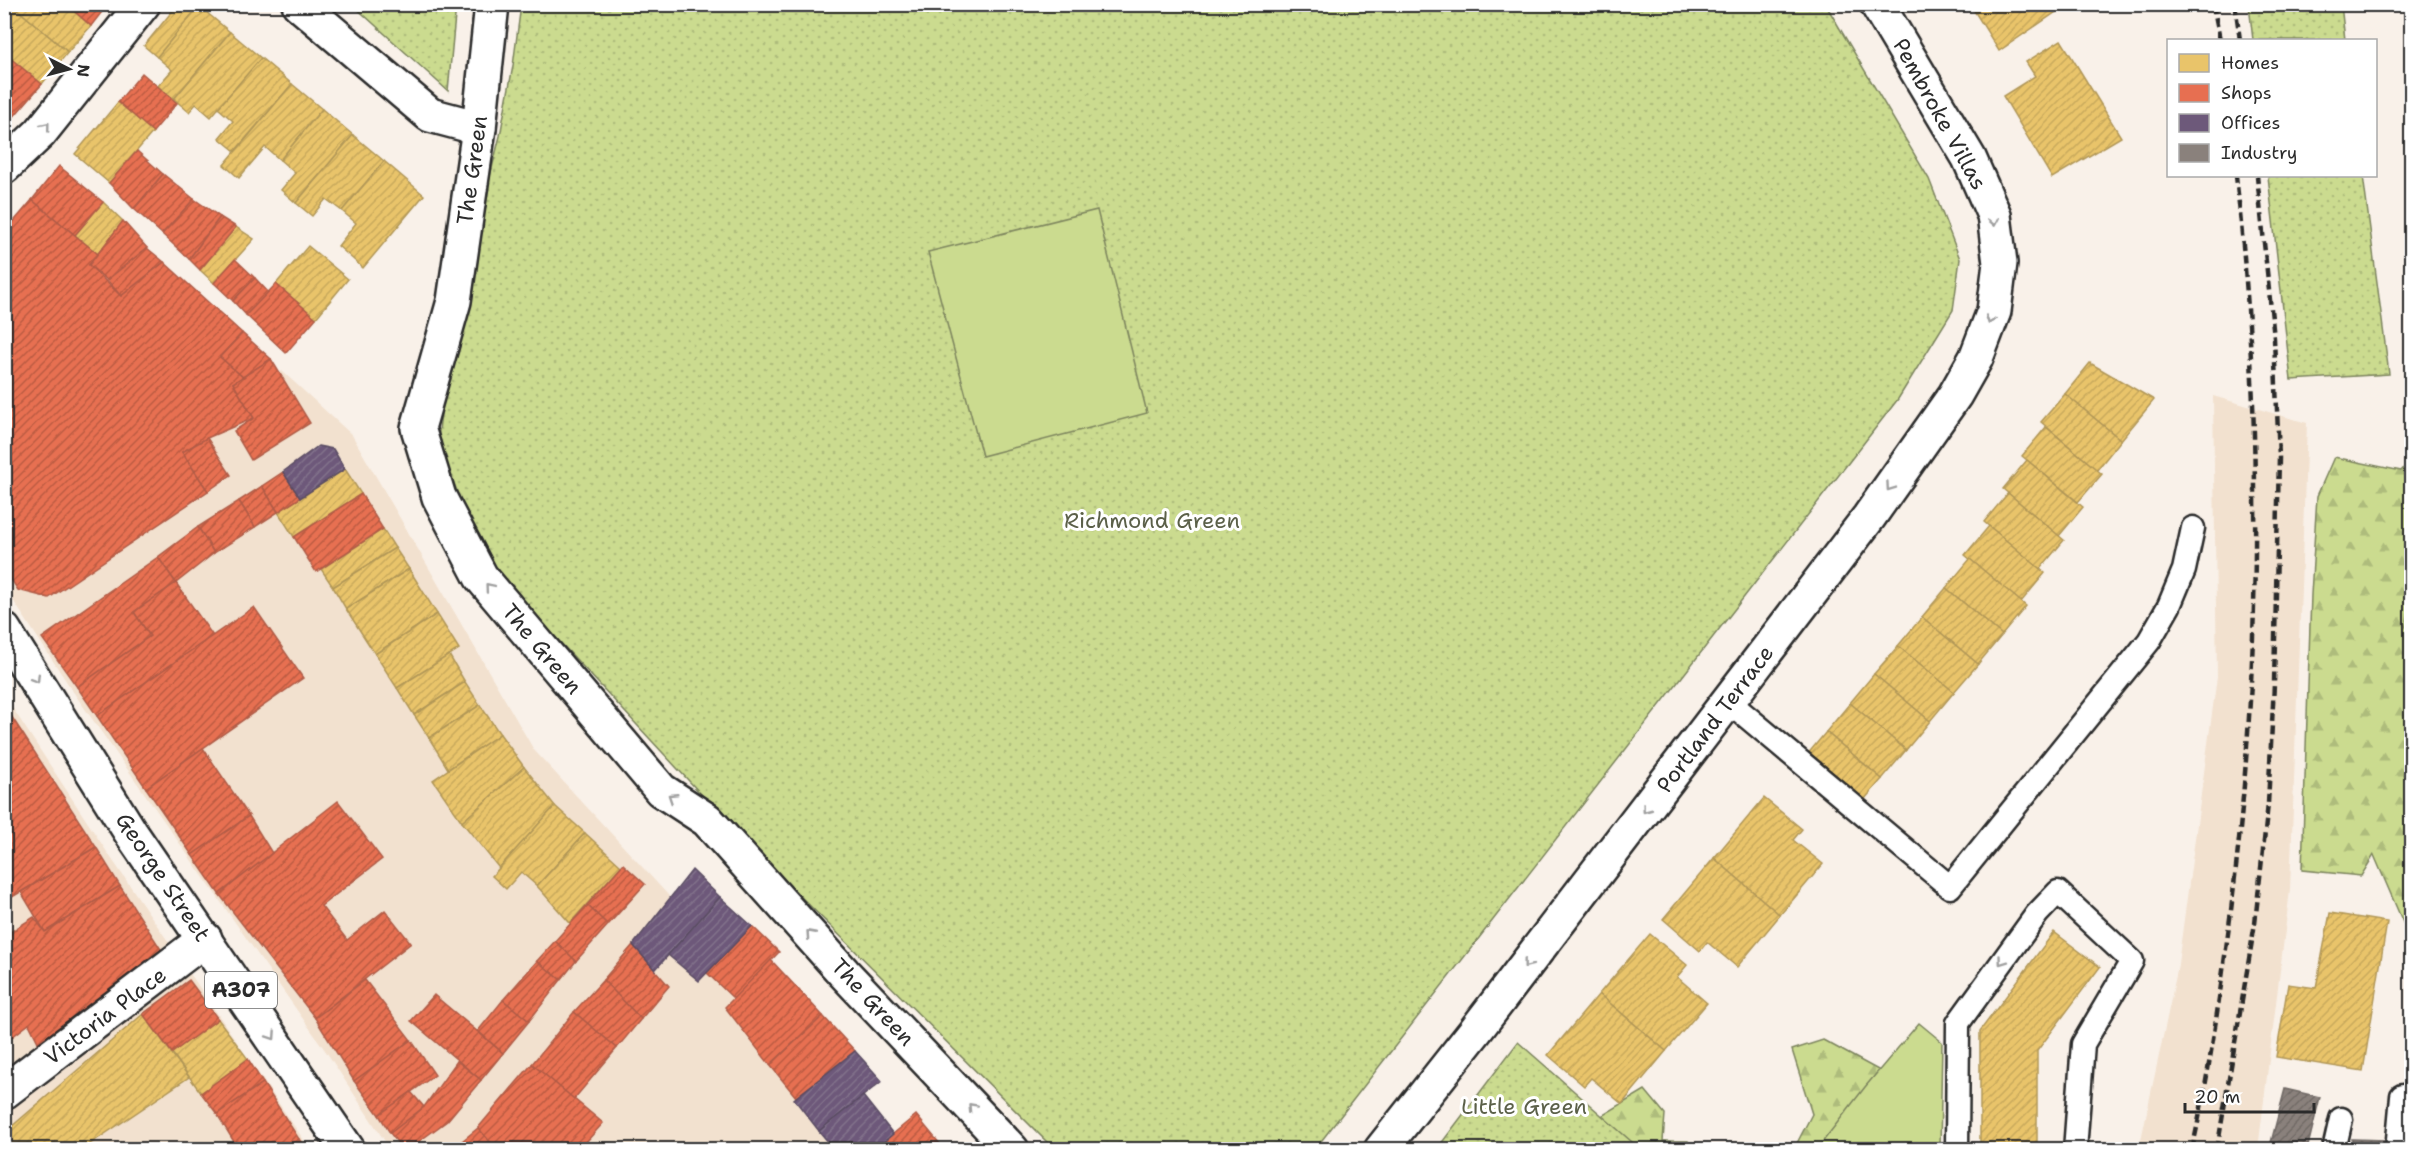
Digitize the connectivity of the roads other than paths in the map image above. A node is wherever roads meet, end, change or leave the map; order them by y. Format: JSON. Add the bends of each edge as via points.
{"nodes":[{"id":1,"x":143,"y":4,"type":"edge"},
{"id":2,"x":299,"y":4,"type":"edge"},
{"id":3,"x":492,"y":4,"type":"edge"},
{"id":4,"x":1877,"y":4,"type":"edge"},
{"id":5,"x":479,"y":128,"type":"junction"},
{"id":6,"x":4,"y":167,"type":"edge"},
{"id":7,"x":2000,"y":263,"type":"joint"},
{"id":8,"x":2193,"y":528,"type":"dead end"},
{"id":9,"x":4,"y":630,"type":"edge"},
{"id":10,"x":1728,"y":702,"type":"junction"},
{"id":11,"x":205,"y":939,"type":"junction"},
{"id":12,"x":4,"y":1092,"type":"edge"},
{"id":13,"x":2402,"y":1096,"type":"dead end"},
{"id":14,"x":2341,"y":1119,"type":"dead end"},
{"id":15,"x":348,"y":1149,"type":"edge"},
{"id":16,"x":1012,"y":1149,"type":"edge"},
{"id":17,"x":1381,"y":1149,"type":"edge"},
{"id":18,"x":1957,"y":1149,"type":"edge"},
{"id":19,"x":2075,"y":1149,"type":"edge"},
{"id":20,"x":2334,"y":1149,"type":"edge"},
{"id":21,"x":2397,"y":1149,"type":"edge"}],
"edges":[{"from":6,"to":1,"type":"street","one_way":true,"via":[[40,133]]},
{"from":2,"to":5,"type":"street","via":[[430,115]]},
{"from":3,"to":5,"type":"street","name":"The Green"},
{"from":4,"to":7,"type":"street","name":"Pembroke Villas","one_way":true,"via":[[1968,158],[1994,215]]},
{"from":16,"to":5,"type":"street","name":"The Green","one_way":true,"via":[[844,973],[707,820],[661,790],[481,577],[439,497],[418,428],[454,300]]},
{"from":7,"to":10,"type":"street","name":"Portland Terrace","one_way":true,"via":[[1994,311],[1976,358],[1955,394],[1869,517]]},
{"from":8,"to":10,"type":"lane","via":[[2184,570],[2148,641],[1950,887]]},
{"from":9,"to":11,"type":"street","name":"George Street","number":"A307","one_way":true,"via":[[131,832]]},
{"from":10,"to":17,"type":"street","name":"Portland Terrace","one_way":true},
{"from":11,"to":12,"type":"street","name":"Victoria Place"},
{"from":11,"to":15,"type":"street","name":"George Street","number":"A307","one_way":true},
{"from":13,"to":21,"type":"lane"},
{"from":14,"to":20,"type":"lane"},
{"from":19,"to":18,"type":"lane","one_way":true,"via":[[2083,1044],[2132,961],[2058,892],[2037,914],[1958,1023]]}]}
